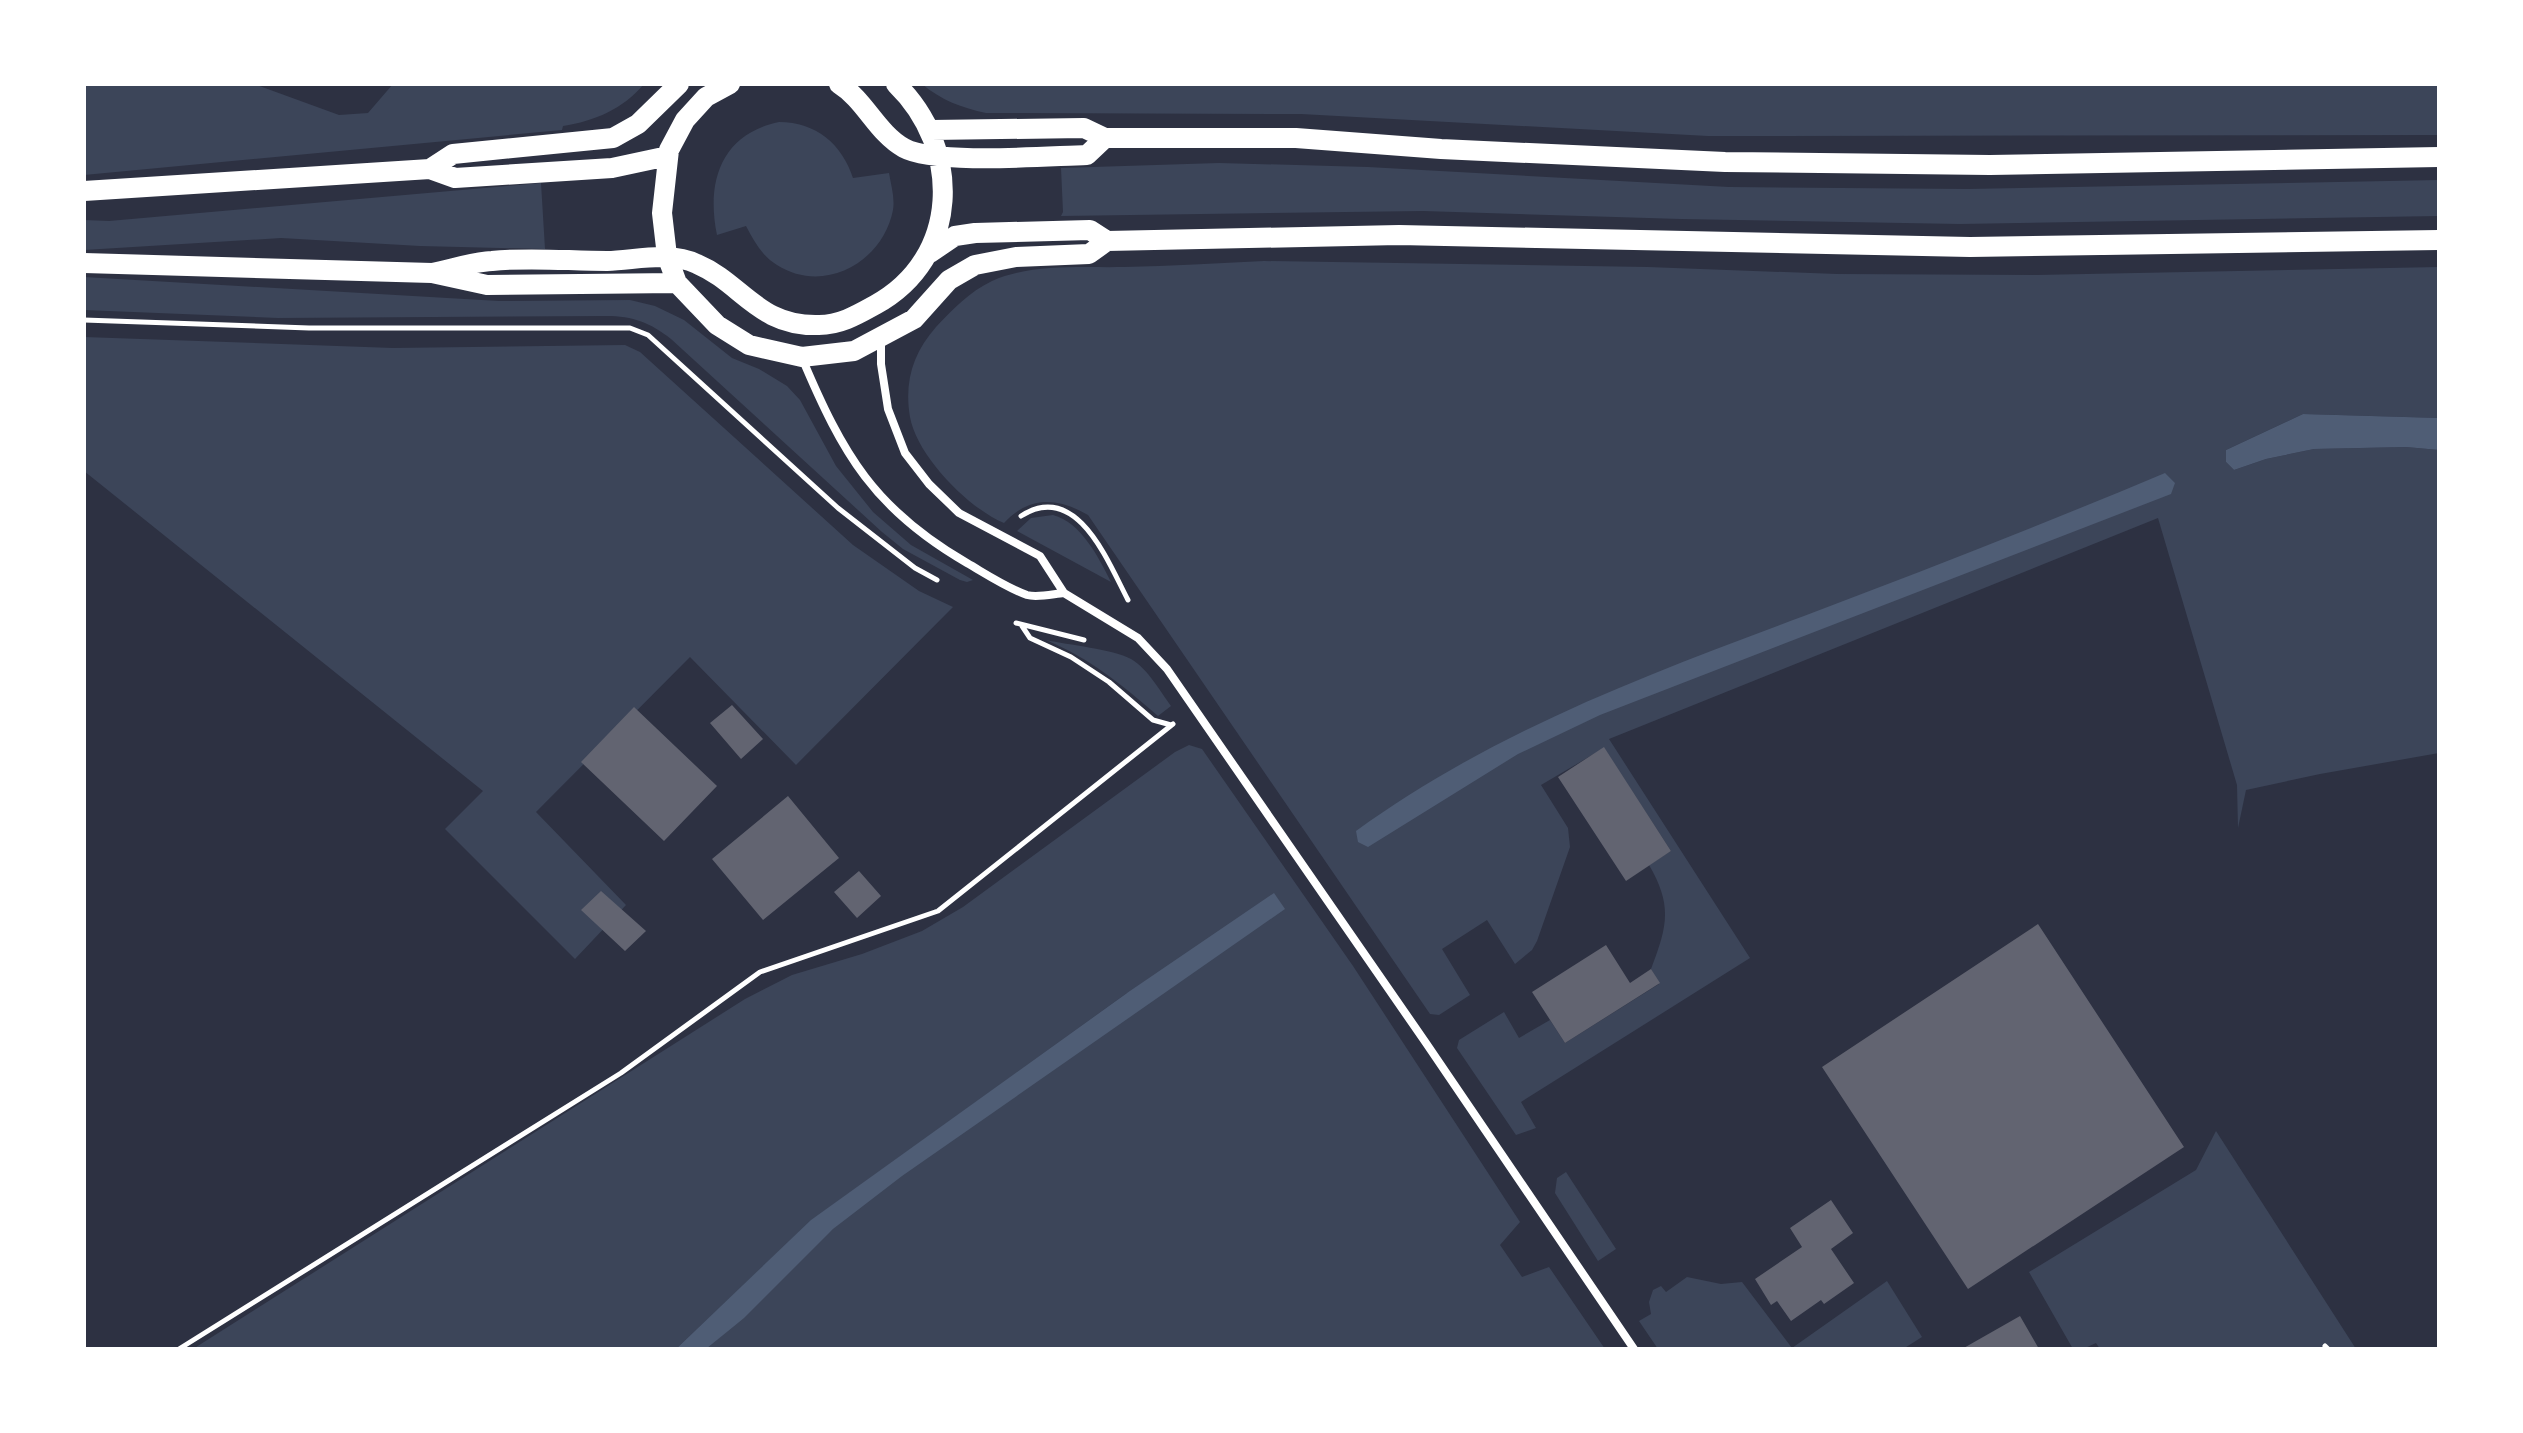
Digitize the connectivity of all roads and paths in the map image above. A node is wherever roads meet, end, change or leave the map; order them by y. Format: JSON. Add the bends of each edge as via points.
{"nodes":[{"id":1,"x":730,"y":84,"type":"edge"},
{"id":2,"x":839,"y":84,"type":"edge"},
{"id":3,"x":896,"y":84,"type":"edge"},
{"id":4,"x":672,"y":90,"type":"edge"},
{"id":5,"x":931,"y":130,"type":"junction"},
{"id":6,"x":1105,"y":138,"type":"junction"},
{"id":7,"x":668,"y":156,"type":"junction"},
{"id":8,"x":940,"y":156,"type":"junction"},
{"id":9,"x":2439,"y":157,"type":"edge"},
{"id":10,"x":430,"y":169,"type":"junction"},
{"id":11,"x":84,"y":191,"type":"edge"},
{"id":12,"x":2439,"y":240,"type":"edge"},
{"id":13,"x":1107,"y":241,"type":"junction"},
{"id":14,"x":930,"y":253,"type":"junction"},
{"id":15,"x":667,"y":256,"type":"junction"},
{"id":16,"x":84,"y":263,"type":"edge"},
{"id":17,"x":432,"y":273,"type":"junction"},
{"id":18,"x":677,"y":283,"type":"junction"},
{"id":19,"x":881,"y":302,"type":"junction"},
{"id":20,"x":84,"y":320,"type":"edge"},
{"id":21,"x":881,"y":337,"type":"junction"},
{"id":22,"x":802,"y":357,"type":"junction"},
{"id":23,"x":942,"y":583,"type":"dead end"},
{"id":24,"x":1064,"y":593,"type":"junction"},
{"id":25,"x":1021,"y":626,"type":"dead end"},
{"id":26,"x":1194,"y":710,"type":"junction"},
{"id":27,"x":1172,"y":725,"type":"junction"},
{"id":28,"x":1215,"y":739,"type":"junction"},
{"id":29,"x":179,"y":1349,"type":"edge"},
{"id":30,"x":1634,"y":1349,"type":"edge"}],
"edges":[{"from":1,"to":7,"type":"main road","via":[[706,97],[685,120]]},
{"from":2,"to":8,"type":"main road","via":[[898,143]]},
{"from":3,"to":5,"type":"main road"},
{"from":4,"to":10,"type":"main road","via":[[638,124],[613,138],[453,154]]},
{"from":5,"to":6,"type":"main road","via":[[1084,128]]},
{"from":5,"to":8,"type":"main road"},
{"from":6,"to":8,"type":"main road","via":[[1087,155]]},
{"from":6,"to":9,"type":"main road","via":[[1296,138],[1725,162],[1990,165]]},
{"from":7,"to":10,"type":"main road","via":[[612,168],[455,178]]},
{"from":7,"to":15,"type":"main road","via":[[662,213]]},
{"from":8,"to":14,"type":"main road","via":[[940,222]]},
{"from":10,"to":11,"type":"main road"},
{"from":12,"to":13,"type":"main road","via":[[1970,247],[1399,235]]},
{"from":13,"to":14,"type":"main road","via":[[1090,230],[975,233],[955,236]]},
{"from":13,"to":21,"type":"main road","via":[[1089,254],[1016,257],[975,265],[949,280],[914,319]]},
{"from":14,"to":19,"type":"main road","via":[[908,282]]},
{"from":15,"to":17,"type":"main road","via":[[490,261]]},
{"from":15,"to":18,"type":"main road"},
{"from":15,"to":19,"type":"main road","via":[[700,265],[781,320],[833,323]]},
{"from":16,"to":17,"type":"main road"},
{"from":17,"to":18,"type":"main road","via":[[487,285]]},
{"from":18,"to":22,"type":"main road","via":[[717,325],[749,345]]},
{"from":19,"to":21,"type":"main road"},
{"from":20,"to":23,"type":"path","via":[[309,328],[630,328],[648,335],[838,508]]},
{"from":21,"to":22,"type":"main road","via":[[854,351]]},
{"from":21,"to":24,"type":"street","via":[[888,409],[905,453],[959,513],[1040,556]]},
{"from":22,"to":24,"type":"street","via":[[828,419],[863,477],[893,511],[933,543],[1029,596]]},
{"from":24,"to":26,"type":"street","via":[[1138,638]]},
{"from":25,"to":27,"type":"path","via":[[1030,638],[1109,682],[1153,720]]},
{"from":26,"to":27,"type":"path"},
{"from":26,"to":28,"type":"street"},
{"from":27,"to":28,"type":"path"},
{"from":27,"to":29,"type":"path","via":[[938,911],[760,972],[621,1073]]},
{"from":28,"to":30,"type":"street"}]}
